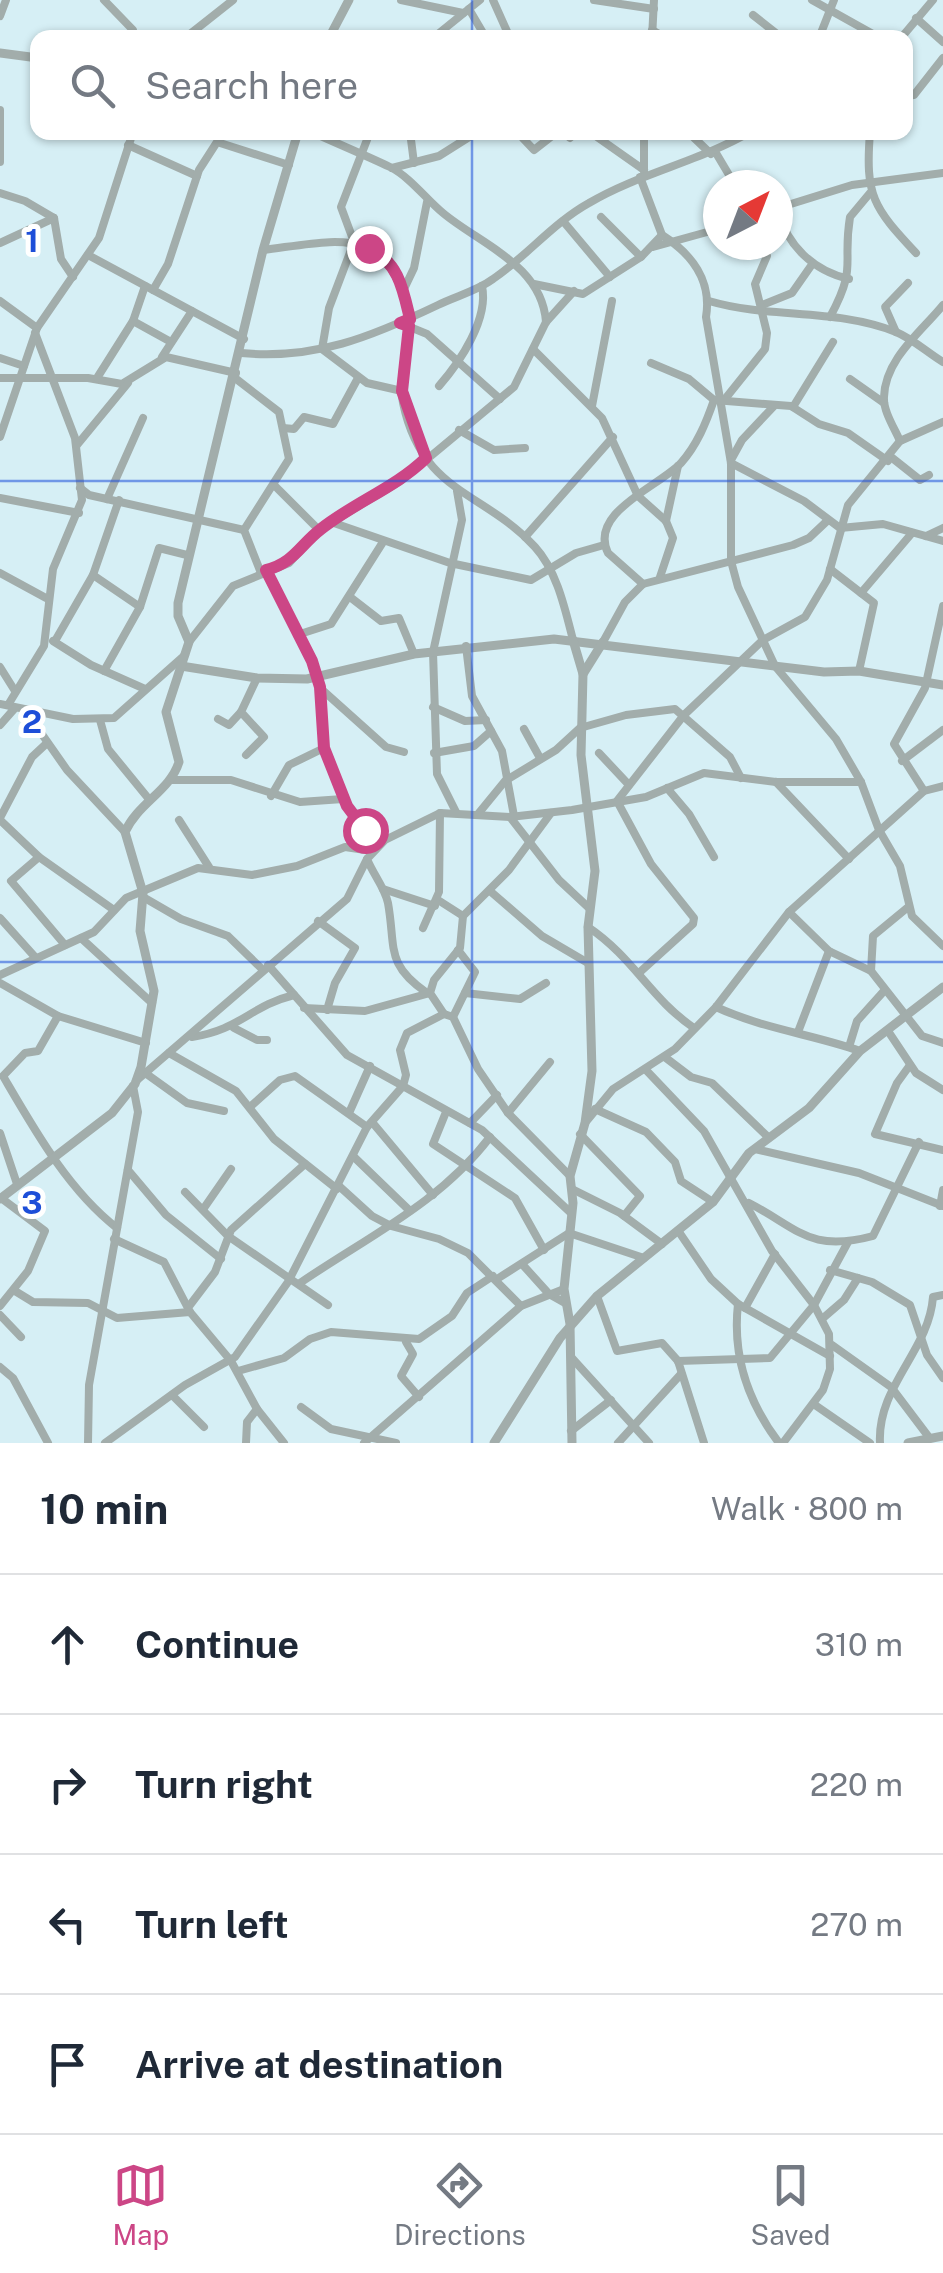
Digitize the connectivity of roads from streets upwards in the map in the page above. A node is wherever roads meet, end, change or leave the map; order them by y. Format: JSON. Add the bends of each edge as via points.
{"nodes":[{"id":1,"x":6,"y":0,"type":"edge"},
{"id":2,"x":104,"y":0,"type":"edge"},
{"id":3,"x":233,"y":0,"type":"edge"},
{"id":4,"x":348,"y":0,"type":"edge"},
{"id":5,"x":400,"y":0,"type":"edge"},
{"id":6,"x":480,"y":0,"type":"edge"},
{"id":7,"x":493,"y":0,"type":"edge"},
{"id":8,"x":594,"y":0,"type":"edge"},
{"id":9,"x":812,"y":0,"type":"edge"},
{"id":10,"x":834,"y":0,"type":"edge"},
{"id":11,"x":933,"y":0,"type":"edge"},
{"id":12,"x":654,"y":5,"type":"edge"},
{"id":13,"x":466,"y":11,"type":"junction"},
{"id":14,"x":830,"y":11,"type":"junction"},
{"id":15,"x":0,"y":13,"type":"edge"},
{"id":16,"x":752,"y":15,"type":"dead end"},
{"id":17,"x":916,"y":18,"type":"junction"},
{"id":18,"x":133,"y":30,"type":"edge"},
{"id":19,"x":195,"y":30,"type":"edge"},
{"id":20,"x":333,"y":30,"type":"edge"},
{"id":21,"x":443,"y":30,"type":"edge"},
{"id":22,"x":480,"y":30,"type":"edge"},
{"id":23,"x":506,"y":30,"type":"edge"},
{"id":24,"x":652,"y":30,"type":"edge"},
{"id":25,"x":772,"y":30,"type":"edge"},
{"id":26,"x":822,"y":30,"type":"edge"},
{"id":27,"x":865,"y":30,"type":"edge"},
{"id":28,"x":907,"y":30,"type":"edge"},
{"id":29,"x":943,"y":42,"type":"edge"},
{"id":30,"x":0,"y":53,"type":"edge"},
{"id":31,"x":30,"y":57,"type":"edge"},
{"id":32,"x":943,"y":58,"type":"edge"},
{"id":33,"x":913,"y":95,"type":"edge"},
{"id":34,"x":0,"y":110,"type":"edge"},
{"id":35,"x":130,"y":140,"type":"edge"},
{"id":36,"x":296,"y":140,"type":"edge"},
{"id":37,"x":329,"y":140,"type":"edge"},
{"id":38,"x":368,"y":140,"type":"edge"},
{"id":39,"x":411,"y":140,"type":"edge"},
{"id":40,"x":460,"y":140,"type":"edge"},
{"id":41,"x":525,"y":140,"type":"edge"},
{"id":42,"x":548,"y":140,"type":"edge"},
{"id":43,"x":600,"y":140,"type":"edge"},
{"id":44,"x":644,"y":140,"type":"edge"},
{"id":45,"x":698,"y":140,"type":"edge"},
{"id":46,"x":736,"y":140,"type":"edge"},
{"id":47,"x":870,"y":140,"type":"edge"},
{"id":48,"x":128,"y":145,"type":"junction"},
{"id":49,"x":714,"y":153,"type":"junction"},
{"id":50,"x":364,"y":156,"type":"junction"},
{"id":51,"x":0,"y":162,"type":"edge"},
{"id":52,"x":414,"y":163,"type":"junction"},
{"id":53,"x":289,"y":165,"type":"junction"},
{"id":54,"x":392,"y":168,"type":"junction"},
{"id":55,"x":725,"y":170,"type":"edge"},
{"id":56,"x":943,"y":173,"type":"edge"},
{"id":57,"x":643,"y":174,"type":"junction"},
{"id":58,"x":197,"y":176,"type":"junction"},
{"id":59,"x":867,"y":183,"type":"junction"},
{"id":60,"x":0,"y":193,"type":"edge"},
{"id":61,"x":870,"y":193,"type":"junction"},
{"id":62,"x":424,"y":198,"type":"junction"},
{"id":63,"x":793,"y":205,"type":"edge"},
{"id":64,"x":602,"y":217,"type":"dead end"},
{"id":65,"x":54,"y":218,"type":"junction"},
{"id":66,"x":562,"y":221,"type":"junction"},
{"id":67,"x":703,"y":234,"type":"edge"},
{"id":68,"x":662,"y":235,"type":"junction"},
{"id":69,"x":354,"y":242,"type":"junction"},
{"id":70,"x":678,"y":243,"type":"junction"},
{"id":71,"x":0,"y":244,"type":"edge"},
{"id":72,"x":793,"y":246,"type":"edge"},
{"id":73,"x":654,"y":247,"type":"junction"},
{"id":74,"x":263,"y":250,"type":"junction"},
{"id":75,"x":88,"y":254,"type":"junction"},
{"id":76,"x":916,"y":254,"type":"dead end"},
{"id":77,"x":641,"y":257,"type":"junction"},
{"id":78,"x":765,"y":260,"type":"edge"},
{"id":79,"x":813,"y":263,"type":"junction"},
{"id":80,"x":514,"y":264,"type":"junction"},
{"id":81,"x":73,"y":277,"type":"junction"},
{"id":82,"x":610,"y":277,"type":"junction"},
{"id":83,"x":849,"y":279,"type":"junction"},
{"id":84,"x":908,"y":283,"type":"dead end"},
{"id":85,"x":531,"y":284,"type":"junction"},
{"id":86,"x":482,"y":286,"type":"junction"},
{"id":87,"x":154,"y":288,"type":"junction"},
{"id":88,"x":404,"y":288,"type":"junction"},
{"id":89,"x":574,"y":291,"type":"junction"},
{"id":90,"x":0,"y":301,"type":"edge"},
{"id":91,"x":612,"y":301,"type":"dead end"},
{"id":92,"x":708,"y":301,"type":"junction"},
{"id":93,"x":943,"y":305,"type":"edge"},
{"id":94,"x":762,"y":310,"type":"junction"},
{"id":95,"x":192,"y":311,"type":"junction"},
{"id":96,"x":830,"y":317,"type":"junction"},
{"id":97,"x":133,"y":321,"type":"junction"},
{"id":98,"x":546,"y":322,"type":"junction"},
{"id":99,"x":407,"y":323,"type":"junction"},
{"id":100,"x":36,"y":330,"type":"junction"},
{"id":101,"x":896,"y":332,"type":"junction"},
{"id":102,"x":244,"y":338,"type":"junction"},
{"id":103,"x":910,"y":340,"type":"junction"},
{"id":104,"x":171,"y":342,"type":"junction"},
{"id":105,"x":832,"y":342,"type":"dead end"},
{"id":106,"x":322,"y":349,"type":"junction"},
{"id":107,"x":533,"y":349,"type":"junction"},
{"id":108,"x":240,"y":353,"type":"junction"},
{"id":109,"x":0,"y":358,"type":"edge"},
{"id":110,"x":161,"y":358,"type":"junction"},
{"id":111,"x":459,"y":361,"type":"junction"},
{"id":112,"x":943,"y":362,"type":"edge"},
{"id":113,"x":650,"y":363,"type":"dead end"},
{"id":114,"x":24,"y":366,"type":"junction"},
{"id":115,"x":235,"y":376,"type":"junction"},
{"id":116,"x":55,"y":377,"type":"junction"},
{"id":117,"x":0,"y":378,"type":"edge"},
{"id":118,"x":97,"y":378,"type":"junction"},
{"id":119,"x":358,"y":378,"type":"junction"},
{"id":120,"x":20,"y":379,"type":"junction"},
{"id":121,"x":850,"y":380,"type":"dead end"},
{"id":122,"x":128,"y":383,"type":"junction"},
{"id":123,"x":439,"y":386,"type":"dead end"},
{"id":124,"x":402,"y":391,"type":"junction"},
{"id":125,"x":500,"y":399,"type":"junction"},
{"id":126,"x":719,"y":399,"type":"junction"},
{"id":127,"x":884,"y":403,"type":"junction"},
{"id":128,"x":592,"y":406,"type":"junction"},
{"id":129,"x":774,"y":406,"type":"junction"},
{"id":130,"x":793,"y":407,"type":"junction"},
{"id":131,"x":143,"y":418,"type":"dead end"},
{"id":132,"x":943,"y":422,"type":"edge"},
{"id":133,"x":282,"y":428,"type":"junction"},
{"id":134,"x":459,"y":430,"type":"junction"},
{"id":135,"x":0,"y":437,"type":"edge"},
{"id":136,"x":613,"y":437,"type":"junction"},
{"id":137,"x":900,"y":442,"type":"junction"},
{"id":138,"x":76,"y":445,"type":"junction"},
{"id":139,"x":525,"y":448,"type":"dead end"},
{"id":140,"x":426,"y":458,"type":"junction"},
{"id":141,"x":889,"y":459,"type":"junction"},
{"id":142,"x":731,"y":462,"type":"junction"},
{"id":143,"x":678,"y":466,"type":"junction"},
{"id":144,"x":929,"y":475,"type":"dead end"},
{"id":145,"x":274,"y":484,"type":"junction"},
{"id":146,"x":457,"y":491,"type":"junction"},
{"id":147,"x":638,"y":496,"type":"junction"},
{"id":148,"x":0,"y":498,"type":"edge"},
{"id":149,"x":86,"y":498,"type":"junction"},
{"id":150,"x":107,"y":498,"type":"junction"},
{"id":151,"x":118,"y":500,"type":"junction"},
{"id":152,"x":64,"y":511,"type":"junction"},
{"id":153,"x":79,"y":513,"type":"junction"},
{"id":154,"x":197,"y":519,"type":"junction"},
{"id":155,"x":330,"y":522,"type":"junction"},
{"id":156,"x":666,"y":522,"type":"junction"},
{"id":157,"x":826,"y":522,"type":"junction"},
{"id":158,"x":840,"y":528,"type":"junction"},
{"id":159,"x":943,"y":528,"type":"edge"},
{"id":160,"x":244,"y":530,"type":"junction"},
{"id":161,"x":318,"y":530,"type":"junction"},
{"id":162,"x":912,"y":533,"type":"junction"},
{"id":163,"x":65,"y":536,"type":"junction"},
{"id":164,"x":926,"y":536,"type":"junction"},
{"id":165,"x":525,"y":537,"type":"junction"},
{"id":166,"x":943,"y":541,"type":"edge"},
{"id":167,"x":383,"y":542,"type":"junction"},
{"id":168,"x":604,"y":544,"type":"junction"},
{"id":169,"x":187,"y":555,"type":"junction"},
{"id":170,"x":731,"y":561,"type":"junction"},
{"id":171,"x":450,"y":563,"type":"junction"},
{"id":172,"x":830,"y":569,"type":"junction"},
{"id":173,"x":550,"y":570,"type":"junction"},
{"id":174,"x":263,"y":572,"type":"junction"},
{"id":175,"x":0,"y":573,"type":"edge"},
{"id":176,"x":93,"y":575,"type":"junction"},
{"id":177,"x":660,"y":578,"type":"junction"},
{"id":178,"x":643,"y":584,"type":"junction"},
{"id":179,"x":860,"y":593,"type":"junction"},
{"id":180,"x":350,"y":597,"type":"junction"},
{"id":181,"x":46,"y":598,"type":"junction"},
{"id":182,"x":943,"y":606,"type":"edge"},
{"id":183,"x":140,"y":607,"type":"junction"},
{"id":184,"x":297,"y":635,"type":"junction"},
{"id":185,"x":45,"y":636,"type":"junction"},
{"id":186,"x":574,"y":640,"type":"junction"},
{"id":187,"x":763,"y":640,"type":"junction"},
{"id":188,"x":54,"y":642,"type":"junction"},
{"id":189,"x":190,"y":642,"type":"junction"},
{"id":190,"x":603,"y":642,"type":"junction"},
{"id":191,"x":466,"y":646,"type":"junction"},
{"id":192,"x":432,"y":652,"type":"junction"},
{"id":193,"x":414,"y":654,"type":"junction"},
{"id":194,"x":183,"y":660,"type":"junction"},
{"id":195,"x":738,"y":662,"type":"junction"},
{"id":196,"x":775,"y":666,"type":"junction"},
{"id":197,"x":0,"y":667,"type":"edge"},
{"id":198,"x":104,"y":671,"type":"junction"},
{"id":199,"x":859,"y":671,"type":"junction"},
{"id":200,"x":583,"y":674,"type":"junction"},
{"id":201,"x":257,"y":678,"type":"junction"},
{"id":202,"x":318,"y":682,"type":"junction"},
{"id":203,"x":927,"y":682,"type":"junction"},
{"id":204,"x":943,"y":686,"type":"edge"},
{"id":205,"x":145,"y":689,"type":"junction"},
{"id":206,"x":16,"y":691,"type":"junction"},
{"id":207,"x":12,"y":707,"type":"edge"},
{"id":208,"x":433,"y":707,"type":"junction"},
{"id":209,"x":241,"y":712,"type":"junction"},
{"id":210,"x":684,"y":715,"type":"junction"},
{"id":211,"x":100,"y":720,"type":"junction"},
{"id":212,"x":218,"y":720,"type":"dead end"},
{"id":213,"x":486,"y":720,"type":"junction"},
{"id":214,"x":0,"y":724,"type":"edge"},
{"id":215,"x":580,"y":728,"type":"junction"},
{"id":216,"x":524,"y":729,"type":"dead end"},
{"id":217,"x":943,"y":730,"type":"edge"},
{"id":218,"x":492,"y":731,"type":"junction"},
{"id":219,"x":47,"y":742,"type":"junction"},
{"id":220,"x":324,"y":748,"type":"junction"},
{"id":221,"x":404,"y":752,"type":"dead end"},
{"id":222,"x":434,"y":753,"type":"junction"},
{"id":223,"x":599,"y":753,"type":"dead end"},
{"id":224,"x":246,"y":755,"type":"dead end"},
{"id":225,"x":540,"y":758,"type":"junction"},
{"id":226,"x":902,"y":761,"type":"junction"},
{"id":227,"x":741,"y":778,"type":"junction"},
{"id":228,"x":170,"y":780,"type":"junction"},
{"id":229,"x":506,"y":781,"type":"junction"},
{"id":230,"x":776,"y":782,"type":"junction"},
{"id":231,"x":861,"y":782,"type":"junction"},
{"id":232,"x":629,"y":786,"type":"junction"},
{"id":233,"x":943,"y":786,"type":"edge"},
{"id":234,"x":667,"y":788,"type":"junction"},
{"id":235,"x":924,"y":790,"type":"junction"},
{"id":236,"x":271,"y":796,"type":"junction"},
{"id":237,"x":0,"y":797,"type":"edge"},
{"id":238,"x":148,"y":798,"type":"junction"},
{"id":239,"x":344,"y":799,"type":"junction"},
{"id":240,"x":617,"y":801,"type":"junction"},
{"id":241,"x":9,"y":804,"type":"junction"},
{"id":242,"x":586,"y":807,"type":"junction"},
{"id":243,"x":456,"y":812,"type":"junction"},
{"id":244,"x":551,"y":812,"type":"junction"},
{"id":245,"x":440,"y":813,"type":"junction"},
{"id":246,"x":478,"y":814,"type":"junction"},
{"id":247,"x":512,"y":816,"type":"junction"},
{"id":248,"x":0,"y":819,"type":"edge"},
{"id":249,"x":179,"y":820,"type":"dead end"},
{"id":250,"x":878,"y":830,"type":"junction"},
{"id":251,"x":125,"y":832,"type":"junction"},
{"id":252,"x":528,"y":843,"type":"junction"},
{"id":253,"x":372,"y":853,"type":"junction"},
{"id":254,"x":40,"y":856,"type":"junction"},
{"id":255,"x":714,"y":857,"type":"dead end"},
{"id":256,"x":849,"y":859,"type":"junction"},
{"id":257,"x":208,"y":867,"type":"junction"},
{"id":258,"x":383,"y":889,"type":"junction"},
{"id":259,"x":490,"y":891,"type":"junction"},
{"id":260,"x":143,"y":895,"type":"junction"},
{"id":261,"x":437,"y":903,"type":"junction"},
{"id":262,"x":589,"y":908,"type":"junction"},
{"id":263,"x":907,"y":908,"type":"junction"},
{"id":264,"x":114,"y":910,"type":"junction"},
{"id":265,"x":789,"y":912,"type":"junction"},
{"id":266,"x":463,"y":916,"type":"junction"},
{"id":267,"x":0,"y":918,"type":"edge"},
{"id":268,"x":318,"y":921,"type":"junction"},
{"id":269,"x":588,"y":926,"type":"junction"},
{"id":270,"x":423,"y":928,"type":"dead end"},
{"id":271,"x":82,"y":938,"type":"junction"},
{"id":272,"x":65,"y":945,"type":"junction"},
{"id":273,"x":943,"y":946,"type":"edge"},
{"id":274,"x":458,"y":950,"type":"junction"},
{"id":275,"x":829,"y":952,"type":"junction"},
{"id":276,"x":34,"y":957,"type":"junction"},
{"id":277,"x":588,"y":963,"type":"junction"},
{"id":278,"x":265,"y":967,"type":"junction"},
{"id":279,"x":871,"y":971,"type":"junction"},
{"id":280,"x":640,"y":972,"type":"junction"},
{"id":281,"x":0,"y":975,"type":"edge"},
{"id":282,"x":546,"y":982,"type":"dead end"},
{"id":283,"x":0,"y":983,"type":"edge"},
{"id":284,"x":943,"y":987,"type":"edge"},
{"id":285,"x":884,"y":991,"type":"junction"},
{"id":286,"x":429,"y":993,"type":"junction"},
{"id":287,"x":465,"y":993,"type":"junction"},
{"id":288,"x":294,"y":996,"type":"junction"},
{"id":289,"x":152,"y":1003,"type":"junction"},
{"id":290,"x":716,"y":1007,"type":"junction"},
{"id":291,"x":304,"y":1008,"type":"junction"},
{"id":292,"x":327,"y":1010,"type":"junction"},
{"id":293,"x":448,"y":1015,"type":"junction"},
{"id":294,"x":58,"y":1016,"type":"junction"},
{"id":295,"x":906,"y":1018,"type":"junction"},
{"id":296,"x":234,"y":1028,"type":"junction"},
{"id":297,"x":694,"y":1028,"type":"junction"},
{"id":298,"x":888,"y":1031,"type":"junction"},
{"id":299,"x":798,"y":1032,"type":"junction"},
{"id":300,"x":192,"y":1037,"type":"junction"},
{"id":301,"x":267,"y":1040,"type":"dead end"},
{"id":302,"x":943,"y":1043,"type":"edge"},
{"id":303,"x":146,"y":1044,"type":"junction"},
{"id":304,"x":849,"y":1047,"type":"junction"},
{"id":305,"x":860,"y":1051,"type":"junction"},
{"id":306,"x":170,"y":1053,"type":"junction"},
{"id":307,"x":666,"y":1058,"type":"junction"},
{"id":308,"x":550,"y":1062,"type":"dead end"},
{"id":309,"x":910,"y":1065,"type":"junction"},
{"id":310,"x":370,"y":1066,"type":"junction"},
{"id":311,"x":646,"y":1070,"type":"junction"},
{"id":312,"x":148,"y":1075,"type":"junction"},
{"id":313,"x":135,"y":1084,"type":"junction"},
{"id":314,"x":402,"y":1086,"type":"junction"},
{"id":315,"x":943,"y":1090,"type":"edge"},
{"id":316,"x":497,"y":1096,"type":"junction"},
{"id":317,"x":250,"y":1107,"type":"junction"},
{"id":318,"x":595,"y":1109,"type":"junction"},
{"id":319,"x":224,"y":1111,"type":"dead end"},
{"id":320,"x":446,"y":1112,"type":"junction"},
{"id":321,"x":349,"y":1113,"type":"junction"},
{"id":322,"x":508,"y":1113,"type":"junction"},
{"id":323,"x":470,"y":1123,"type":"junction"},
{"id":324,"x":585,"y":1123,"type":"junction"},
{"id":325,"x":370,"y":1125,"type":"junction"},
{"id":326,"x":0,"y":1132,"type":"edge"},
{"id":327,"x":580,"y":1134,"type":"junction"},
{"id":328,"x":490,"y":1137,"type":"junction"},
{"id":329,"x":768,"y":1137,"type":"junction"},
{"id":330,"x":919,"y":1142,"type":"junction"},
{"id":331,"x":754,"y":1148,"type":"junction"},
{"id":332,"x":943,"y":1150,"type":"edge"},
{"id":333,"x":56,"y":1158,"type":"junction"},
{"id":334,"x":354,"y":1158,"type":"junction"},
{"id":335,"x":304,"y":1164,"type":"junction"},
{"id":336,"x":468,"y":1166,"type":"junction"},
{"id":337,"x":231,"y":1169,"type":"dead end"},
{"id":338,"x":128,"y":1170,"type":"junction"},
{"id":339,"x":731,"y":1175,"type":"junction"},
{"id":340,"x":570,"y":1176,"type":"junction"},
{"id":341,"x":17,"y":1184,"type":"junction"},
{"id":342,"x":338,"y":1188,"type":"junction"},
{"id":343,"x":572,"y":1190,"type":"junction"},
{"id":344,"x":896,"y":1190,"type":"junction"},
{"id":345,"x":943,"y":1190,"type":"edge"},
{"id":346,"x":185,"y":1192,"type":"dead end"},
{"id":347,"x":433,"y":1195,"type":"junction"},
{"id":348,"x":0,"y":1198,"type":"edge"},
{"id":349,"x":714,"y":1202,"type":"junction"},
{"id":350,"x":747,"y":1202,"type":"junction"},
{"id":351,"x":942,"y":1206,"type":"edge"},
{"id":352,"x":204,"y":1208,"type":"junction"},
{"id":353,"x":410,"y":1211,"type":"junction"},
{"id":354,"x":571,"y":1212,"type":"junction"},
{"id":355,"x":624,"y":1216,"type":"junction"},
{"id":356,"x":390,"y":1226,"type":"junction"},
{"id":357,"x":117,"y":1228,"type":"junction"},
{"id":358,"x":679,"y":1232,"type":"junction"},
{"id":359,"x":570,"y":1233,"type":"junction"},
{"id":360,"x":228,"y":1236,"type":"junction"},
{"id":361,"x":114,"y":1239,"type":"junction"},
{"id":362,"x":848,"y":1242,"type":"junction"},
{"id":363,"x":662,"y":1244,"type":"junction"},
{"id":364,"x":544,"y":1250,"type":"junction"},
{"id":365,"x":775,"y":1254,"type":"junction"},
{"id":366,"x":644,"y":1258,"type":"junction"},
{"id":367,"x":221,"y":1259,"type":"junction"},
{"id":368,"x":522,"y":1264,"type":"junction"},
{"id":369,"x":830,"y":1270,"type":"junction"},
{"id":370,"x":291,"y":1276,"type":"junction"},
{"id":371,"x":496,"y":1278,"type":"junction"},
{"id":372,"x":858,"y":1278,"type":"junction"},
{"id":373,"x":300,"y":1282,"type":"junction"},
{"id":374,"x":564,"y":1289,"type":"junction"},
{"id":375,"x":15,"y":1291,"type":"junction"},
{"id":376,"x":549,"y":1294,"type":"junction"},
{"id":377,"x":943,"y":1295,"type":"edge"},
{"id":378,"x":597,"y":1296,"type":"junction"},
{"id":379,"x":565,"y":1303,"type":"junction"},
{"id":380,"x":328,"y":1305,"type":"dead end"},
{"id":381,"x":814,"y":1305,"type":"junction"},
{"id":382,"x":0,"y":1306,"type":"edge"},
{"id":383,"x":521,"y":1306,"type":"junction"},
{"id":384,"x":741,"y":1306,"type":"junction"},
{"id":385,"x":190,"y":1308,"type":"junction"},
{"id":386,"x":104,"y":1312,"type":"junction"},
{"id":387,"x":0,"y":1316,"type":"edge"},
{"id":388,"x":822,"y":1319,"type":"junction"},
{"id":389,"x":570,"y":1324,"type":"junction"},
{"id":390,"x":790,"y":1332,"type":"junction"},
{"id":391,"x":924,"y":1333,"type":"junction"},
{"id":392,"x":21,"y":1337,"type":"dead end"},
{"id":393,"x":406,"y":1342,"type":"junction"},
{"id":394,"x":832,"y":1345,"type":"junction"},
{"id":395,"x":830,"y":1356,"type":"junction"},
{"id":396,"x":571,"y":1357,"type":"junction"},
{"id":397,"x":231,"y":1361,"type":"junction"},
{"id":398,"x":678,"y":1361,"type":"junction"},
{"id":399,"x":740,"y":1361,"type":"junction"},
{"id":400,"x":0,"y":1367,"type":"edge"},
{"id":401,"x":238,"y":1371,"type":"junction"},
{"id":402,"x":681,"y":1374,"type":"junction"},
{"id":403,"x":943,"y":1378,"type":"edge"},
{"id":404,"x":891,"y":1387,"type":"junction"},
{"id":405,"x":172,"y":1395,"type":"junction"},
{"id":406,"x":419,"y":1396,"type":"junction"},
{"id":407,"x":611,"y":1400,"type":"junction"},
{"id":408,"x":815,"y":1404,"type":"junction"},
{"id":409,"x":301,"y":1406,"type":"dead end"},
{"id":410,"x":257,"y":1409,"type":"junction"},
{"id":411,"x":635,"y":1427,"type":"junction"},
{"id":412,"x":204,"y":1428,"type":"dead end"},
{"id":413,"x":571,"y":1431,"type":"junction"},
{"id":414,"x":928,"y":1436,"type":"junction"},
{"id":415,"x":943,"y":1436,"type":"edge"},
{"id":416,"x":367,"y":1440,"type":"edge"},
{"id":417,"x":48,"y":1443,"type":"edge"},
{"id":418,"x":88,"y":1443,"type":"edge"},
{"id":419,"x":106,"y":1443,"type":"edge"},
{"id":420,"x":246,"y":1443,"type":"edge"},
{"id":421,"x":284,"y":1443,"type":"edge"},
{"id":422,"x":396,"y":1443,"type":"edge"},
{"id":423,"x":494,"y":1443,"type":"edge"},
{"id":424,"x":572,"y":1443,"type":"edge"},
{"id":425,"x":618,"y":1443,"type":"edge"},
{"id":426,"x":649,"y":1443,"type":"edge"},
{"id":427,"x":704,"y":1443,"type":"edge"},
{"id":428,"x":781,"y":1443,"type":"edge"},
{"id":429,"x":870,"y":1443,"type":"edge"},
{"id":430,"x":880,"y":1443,"type":"edge"},
{"id":431,"x":908,"y":1443,"type":"edge"}],
"edges":[{"from":1,"to":15,"type":"street"},
{"from":2,"to":18,"type":"street"},
{"from":3,"to":19,"type":"street"},
{"from":4,"to":20,"type":"street"},
{"from":5,"to":13,"type":"street"},
{"from":6,"to":13,"type":"street"},
{"from":7,"to":23,"type":"street"},
{"from":8,"to":12,"type":"street"},
{"from":9,"to":14,"type":"street"},
{"from":10,"to":14,"type":"street"},
{"from":11,"to":17,"type":"street"},
{"from":12,"to":24,"type":"street"},
{"from":13,"to":21,"type":"street"},
{"from":13,"to":22,"type":"street"},
{"from":14,"to":26,"type":"street"},
{"from":14,"to":27,"type":"street"},
{"from":16,"to":25,"type":"street"},
{"from":17,"to":28,"type":"street"},
{"from":17,"to":29,"type":"street"},
{"from":30,"to":31,"type":"street"},
{"from":32,"to":33,"type":"street"},
{"from":34,"to":51,"type":"street"},
{"from":35,"to":48,"type":"street"},
{"from":36,"to":53,"type":"street"},
{"from":37,"to":50,"type":"street"},
{"from":38,"to":50,"type":"street"},
{"from":39,"to":52,"type":"street"},
{"from":40,"to":52,"type":"street","via":[[439,156]]},
{"from":41,"to":42,"type":"street","via":[[534,150]]},
{"from":43,"to":57,"type":"street"},
{"from":44,"to":57,"type":"street"},
{"from":45,"to":49,"type":"street"},
{"from":46,"to":49,"type":"street"},
{"from":47,"to":59,"type":"street"},
{"from":48,"to":58,"type":"street"},
{"from":48,"to":75,"type":"street","via":[[111,206]]},
{"from":49,"to":55,"type":"street"},
{"from":49,"to":57,"type":"street"},
{"from":50,"to":54,"type":"street"},
{"from":50,"to":69,"type":"street","via":[[341,207]]},
{"from":52,"to":54,"type":"street"},
{"from":53,"to":58,"type":"street","via":[[218,142]]},
{"from":53,"to":74,"type":"street"},
{"from":54,"to":62,"type":"street"},
{"from":56,"to":59,"type":"street"},
{"from":57,"to":66,"type":"street"},
{"from":57,"to":68,"type":"street"},
{"from":58,"to":87,"type":"street"},
{"from":59,"to":61,"type":"street"},
{"from":59,"to":63,"type":"street"},
{"from":60,"to":65,"type":"street"},
{"from":61,"to":76,"type":"street"},
{"from":61,"to":83,"type":"street","via":[[850,217]]},
{"from":62,"to":80,"type":"street"},
{"from":62,"to":88,"type":"street","via":[[428,212]]},
{"from":64,"to":77,"type":"street"},
{"from":65,"to":71,"type":"street"},
{"from":65,"to":81,"type":"street","via":[[61,259]]},
{"from":66,"to":80,"type":"street"},
{"from":66,"to":82,"type":"street"},
{"from":67,"to":70,"type":"street"},
{"from":68,"to":70,"type":"street"},
{"from":68,"to":73,"type":"street"},
{"from":69,"to":74,"type":"street"},
{"from":69,"to":88,"type":"street","via":[[387,259]]},
{"from":69,"to":106,"type":"street","via":[[329,308]]},
{"from":70,"to":73,"type":"street"},
{"from":70,"to":92,"type":"street","via":[[704,282]]},
{"from":72,"to":79,"type":"street"},
{"from":73,"to":77,"type":"street"},
{"from":74,"to":102,"type":"street"},
{"from":75,"to":81,"type":"street"},
{"from":75,"to":87,"type":"street"},
{"from":77,"to":82,"type":"street"},
{"from":78,"to":94,"type":"street","via":[[755,284]]},
{"from":79,"to":83,"type":"street"},
{"from":79,"to":94,"type":"street","via":[[792,293]]},
{"from":80,"to":85,"type":"street"},
{"from":80,"to":86,"type":"street"},
{"from":81,"to":100,"type":"street"},
{"from":82,"to":89,"type":"street","via":[[582,294]]},
{"from":83,"to":96,"type":"street"},
{"from":84,"to":101,"type":"street","via":[[885,308]]},
{"from":85,"to":89,"type":"street"},
{"from":85,"to":98,"type":"street","via":[[542,298]]},
{"from":86,"to":99,"type":"street"},
{"from":86,"to":111,"type":"street","via":[[481,308]]},
{"from":87,"to":95,"type":"street"},
{"from":87,"to":97,"type":"street"},
{"from":88,"to":99,"type":"street"},
{"from":89,"to":98,"type":"street"},
{"from":90,"to":100,"type":"street"},
{"from":91,"to":128,"type":"street"},
{"from":92,"to":94,"type":"street"},
{"from":92,"to":126,"type":"street"},
{"from":93,"to":103,"type":"street"},
{"from":94,"to":96,"type":"street"},
{"from":94,"to":126,"type":"street","via":[[763,354]]},
{"from":95,"to":102,"type":"street"},
{"from":95,"to":104,"type":"street"},
{"from":96,"to":101,"type":"street"},
{"from":97,"to":104,"type":"street"},
{"from":97,"to":118,"type":"street"},
{"from":98,"to":107,"type":"street"},
{"from":99,"to":106,"type":"street"},
{"from":99,"to":111,"type":"street"},
{"from":99,"to":124,"type":"street"},
{"from":100,"to":114,"type":"street"},
{"from":100,"to":116,"type":"street"},
{"from":101,"to":103,"type":"street"},
{"from":102,"to":108,"type":"street"},
{"from":103,"to":112,"type":"street"},
{"from":103,"to":127,"type":"street","via":[[889,376]]},
{"from":104,"to":110,"type":"street"},
{"from":105,"to":130,"type":"street"},
{"from":106,"to":108,"type":"street","via":[[287,357]]},
{"from":106,"to":119,"type":"street"},
{"from":107,"to":125,"type":"street","via":[[520,378]]},
{"from":107,"to":128,"type":"street"},
{"from":108,"to":115,"type":"street"},
{"from":109,"to":114,"type":"street"},
{"from":110,"to":115,"type":"street"},
{"from":110,"to":122,"type":"street"},
{"from":111,"to":123,"type":"street"},
{"from":111,"to":125,"type":"street"},
{"from":113,"to":126,"type":"street"},
{"from":114,"to":120,"type":"street"},
{"from":115,"to":133,"type":"street","via":[[275,408]]},
{"from":115,"to":154,"type":"street"},
{"from":116,"to":118,"type":"street"},
{"from":116,"to":120,"type":"street"},
{"from":116,"to":138,"type":"street"},
{"from":117,"to":120,"type":"street"},
{"from":118,"to":122,"type":"street"},
{"from":119,"to":124,"type":"street"},
{"from":119,"to":133,"type":"street","via":[[333,424],[306,417],[294,429]]},
{"from":120,"to":135,"type":"street"},
{"from":121,"to":127,"type":"street"},
{"from":122,"to":138,"type":"street"},
{"from":124,"to":140,"type":"street"},
{"from":125,"to":134,"type":"street"},
{"from":126,"to":129,"type":"street"},
{"from":126,"to":142,"type":"street"},
{"from":126,"to":143,"type":"street"},
{"from":127,"to":137,"type":"street"},
{"from":128,"to":136,"type":"street"},
{"from":129,"to":130,"type":"street"},
{"from":129,"to":142,"type":"street"},
{"from":130,"to":141,"type":"street"},
{"from":131,"to":150,"type":"street"},
{"from":132,"to":137,"type":"street"},
{"from":133,"to":145,"type":"street","via":[[289,463]]},
{"from":134,"to":139,"type":"street","via":[[494,450]]},
{"from":134,"to":140,"type":"street"},
{"from":136,"to":147,"type":"street"},
{"from":136,"to":165,"type":"street"},
{"from":137,"to":141,"type":"street"},
{"from":138,"to":149,"type":"street"},
{"from":140,"to":146,"type":"street"},
{"from":140,"to":155,"type":"street"},
{"from":141,"to":144,"type":"street","via":[[920,480]]},
{"from":141,"to":158,"type":"street","via":[[848,505]]},
{"from":142,"to":157,"type":"street","via":[[804,501]]},
{"from":142,"to":170,"type":"street"},
{"from":143,"to":147,"type":"street"},
{"from":143,"to":156,"type":"street"},
{"from":145,"to":160,"type":"street"},
{"from":145,"to":161,"type":"street"},
{"from":146,"to":165,"type":"street"},
{"from":146,"to":171,"type":"street","via":[[462,520]]},
{"from":147,"to":156,"type":"street"},
{"from":147,"to":168,"type":"street","via":[[618,512]]},
{"from":148,"to":152,"type":"street"},
{"from":149,"to":150,"type":"street"},
{"from":149,"to":153,"type":"street"},
{"from":150,"to":151,"type":"street"},
{"from":151,"to":154,"type":"street"},
{"from":151,"to":176,"type":"street"},
{"from":152,"to":153,"type":"street"},
{"from":152,"to":163,"type":"street"},
{"from":153,"to":163,"type":"street"},
{"from":154,"to":160,"type":"street"},
{"from":154,"to":169,"type":"street"},
{"from":155,"to":161,"type":"street"},
{"from":155,"to":167,"type":"street"},
{"from":156,"to":177,"type":"street","via":[[672,538]]},
{"from":157,"to":158,"type":"street"},
{"from":157,"to":170,"type":"street","via":[[793,545]]},
{"from":158,"to":162,"type":"street","via":[[883,524]]},
{"from":158,"to":172,"type":"street"},
{"from":159,"to":164,"type":"street"},
{"from":160,"to":174,"type":"street"},
{"from":161,"to":174,"type":"street","via":[[289,563]]},
{"from":162,"to":164,"type":"street"},
{"from":162,"to":179,"type":"street"},
{"from":163,"to":181,"type":"street"},
{"from":164,"to":166,"type":"street"},
{"from":165,"to":173,"type":"street"},
{"from":167,"to":171,"type":"street"},
{"from":167,"to":180,"type":"street"},
{"from":168,"to":173,"type":"street"},
{"from":168,"to":178,"type":"street"},
{"from":169,"to":183,"type":"street","via":[[159,548]]},
{"from":169,"to":189,"type":"street","via":[[178,616]]},
{"from":170,"to":177,"type":"street"},
{"from":170,"to":187,"type":"street"},
{"from":171,"to":173,"type":"street","via":[[531,580]]},
{"from":171,"to":192,"type":"street"},
{"from":172,"to":179,"type":"street"},
{"from":172,"to":187,"type":"street","via":[[805,616]]},
{"from":173,"to":186,"type":"street"},
{"from":174,"to":184,"type":"street"},
{"from":174,"to":189,"type":"street","via":[[233,586]]},
{"from":175,"to":181,"type":"street"},
{"from":176,"to":183,"type":"street"},
{"from":176,"to":188,"type":"street"},
{"from":177,"to":178,"type":"street"},
{"from":178,"to":190,"type":"street"},
{"from":179,"to":199,"type":"street","via":[[874,607]]},
{"from":180,"to":184,"type":"street","via":[[327,628]]},
{"from":180,"to":193,"type":"street","via":[[381,622],[399,618]]},
{"from":181,"to":185,"type":"street"},
{"from":182,"to":203,"type":"street"},
{"from":183,"to":198,"type":"street"},
{"from":184,"to":202,"type":"street"},
{"from":185,"to":188,"type":"street"},
{"from":185,"to":206,"type":"street"},
{"from":186,"to":190,"type":"street"},
{"from":186,"to":191,"type":"street"},
{"from":186,"to":200,"type":"street"},
{"from":187,"to":195,"type":"street"},
{"from":187,"to":196,"type":"street"},
{"from":188,"to":198,"type":"street"},
{"from":189,"to":194,"type":"street"},
{"from":190,"to":195,"type":"street"},
{"from":190,"to":200,"type":"street"},
{"from":191,"to":192,"type":"street"},
{"from":191,"to":213,"type":"street","via":[[472,696]]},
{"from":192,"to":193,"type":"street"},
{"from":192,"to":208,"type":"street"},
{"from":193,"to":202,"type":"street"},
{"from":194,"to":201,"type":"street"},
{"from":194,"to":205,"type":"street"},
{"from":194,"to":228,"type":"street","via":[[166,712],[179,762]]},
{"from":195,"to":196,"type":"street"},
{"from":195,"to":210,"type":"street"},
{"from":196,"to":199,"type":"street"},
{"from":196,"to":231,"type":"street","via":[[836,739]]},
{"from":197,"to":206,"type":"street"},
{"from":198,"to":205,"type":"street"},
{"from":199,"to":203,"type":"street"},
{"from":200,"to":215,"type":"street"},
{"from":201,"to":202,"type":"street"},
{"from":201,"to":209,"type":"street"},
{"from":202,"to":220,"type":"street"},
{"from":202,"to":221,"type":"street","via":[[386,748]]},
{"from":203,"to":204,"type":"street"},
{"from":203,"to":226,"type":"street","via":[[894,744]]},
{"from":205,"to":211,"type":"street","via":[[120,716]]},
{"from":206,"to":207,"type":"street"},
{"from":207,"to":211,"type":"street"},
{"from":207,"to":214,"type":"street"},
{"from":207,"to":219,"type":"street"},
{"from":208,"to":213,"type":"street","via":[[465,721]]},
{"from":208,"to":222,"type":"street"},
{"from":209,"to":212,"type":"street","via":[[229,725]]},
{"from":209,"to":224,"type":"street","via":[[264,734]]},
{"from":210,"to":215,"type":"street","via":[[654,711]]},
{"from":210,"to":227,"type":"street","via":[[730,757]]},
{"from":210,"to":232,"type":"street"},
{"from":211,"to":238,"type":"street","via":[[108,749]]},
{"from":213,"to":218,"type":"street"},
{"from":215,"to":225,"type":"street"},
{"from":215,"to":242,"type":"street"},
{"from":216,"to":225,"type":"street"},
{"from":217,"to":226,"type":"street"},
{"from":218,"to":222,"type":"street","via":[[474,746]]},
{"from":218,"to":229,"type":"street"},
{"from":219,"to":241,"type":"street","via":[[32,756]]},
{"from":219,"to":251,"type":"street"},
{"from":220,"to":236,"type":"street","via":[[288,765]]},
{"from":220,"to":239,"type":"street"},
{"from":222,"to":243,"type":"street"},
{"from":223,"to":232,"type":"street"},
{"from":225,"to":229,"type":"street"},
{"from":226,"to":235,"type":"street"},
{"from":227,"to":230,"type":"street"},
{"from":227,"to":234,"type":"street","via":[[693,774]]},
{"from":228,"to":236,"type":"street","via":[[231,780]]},
{"from":228,"to":238,"type":"street"},
{"from":229,"to":246,"type":"street"},
{"from":229,"to":247,"type":"street"},
{"from":230,"to":231,"type":"street"},
{"from":230,"to":256,"type":"street"},
{"from":231,"to":250,"type":"street"},
{"from":232,"to":240,"type":"street"},
{"from":233,"to":235,"type":"street"},
{"from":234,"to":240,"type":"street"},
{"from":234,"to":255,"type":"street"},
{"from":235,"to":250,"type":"street"},
{"from":236,"to":239,"type":"street"},
{"from":237,"to":241,"type":"street"},
{"from":238,"to":251,"type":"street"},
{"from":239,"to":253,"type":"street"},
{"from":240,"to":242,"type":"street"},
{"from":240,"to":280,"type":"street","via":[[650,864],[694,918]]},
{"from":241,"to":248,"type":"street"},
{"from":242,"to":244,"type":"street"},
{"from":242,"to":262,"type":"street","via":[[595,872]]},
{"from":243,"to":245,"type":"street"},
{"from":243,"to":246,"type":"street"},
{"from":244,"to":247,"type":"street"},
{"from":244,"to":252,"type":"street"},
{"from":245,"to":253,"type":"street"},
{"from":245,"to":261,"type":"street"},
{"from":246,"to":247,"type":"street"},
{"from":247,"to":252,"type":"street"},
{"from":248,"to":254,"type":"street"},
{"from":249,"to":257,"type":"street"},
{"from":250,"to":256,"type":"street"},
{"from":250,"to":263,"type":"street","via":[[900,866]]},
{"from":251,"to":260,"type":"street"},
{"from":252,"to":259,"type":"street"},
{"from":252,"to":262,"type":"street"},
{"from":253,"to":257,"type":"street","via":[[345,847],[252,875]]},
{"from":253,"to":258,"type":"street"},
{"from":253,"to":268,"type":"street","via":[[347,899]]},
{"from":254,"to":264,"type":"street"},
{"from":254,"to":272,"type":"street","via":[[10,881]]},
{"from":256,"to":265,"type":"street"},
{"from":257,"to":260,"type":"street"},
{"from":258,"to":261,"type":"street"},
{"from":258,"to":286,"type":"street","via":[[399,969]]},
{"from":259,"to":266,"type":"street"},
{"from":259,"to":277,"type":"street","via":[[552,944]]},
{"from":260,"to":264,"type":"street","via":[[126,898]]},
{"from":260,"to":278,"type":"street","via":[[181,919],[228,936]]},
{"from":260,"to":289,"type":"street","via":[[140,931],[153,976]]},
{"from":261,"to":266,"type":"street"},
{"from":261,"to":270,"type":"street"},
{"from":262,"to":269,"type":"street"},
{"from":263,"to":273,"type":"street"},
{"from":263,"to":279,"type":"street","via":[[873,936]]},
{"from":264,"to":271,"type":"street"},
{"from":265,"to":275,"type":"street"},
{"from":265,"to":290,"type":"street"},
{"from":266,"to":274,"type":"street"},
{"from":267,"to":276,"type":"street"},
{"from":268,"to":278,"type":"street"},
{"from":268,"to":292,"type":"street","via":[[355,945]]},
{"from":269,"to":277,"type":"street"},
{"from":269,"to":280,"type":"street"},
{"from":271,"to":272,"type":"street"},
{"from":271,"to":289,"type":"street"},
{"from":272,"to":276,"type":"street"},
{"from":274,"to":286,"type":"street"},
{"from":274,"to":287,"type":"street","via":[[476,968]]},
{"from":275,"to":279,"type":"street"},
{"from":275,"to":299,"type":"street"},
{"from":276,"to":281,"type":"street"},
{"from":277,"to":324,"type":"street","via":[[594,1049]]},
{"from":278,"to":288,"type":"street"},
{"from":278,"to":300,"type":"street"},
{"from":279,"to":285,"type":"street"},
{"from":280,"to":297,"type":"street","via":[[659,1000]]},
{"from":282,"to":287,"type":"street","via":[[520,998]]},
{"from":283,"to":294,"type":"street"},
{"from":284,"to":295,"type":"street"},
{"from":285,"to":295,"type":"street"},
{"from":285,"to":304,"type":"street","via":[[857,1021]]},
{"from":286,"to":292,"type":"street","via":[[365,1011]]},
{"from":286,"to":293,"type":"street"},
{"from":287,"to":293,"type":"street"},
{"from":288,"to":291,"type":"street"},
{"from":288,"to":296,"type":"street","via":[[264,1003]]},
{"from":289,"to":303,"type":"street"},
{"from":290,"to":297,"type":"street"},
{"from":290,"to":299,"type":"street","via":[[764,1028]]},
{"from":291,"to":292,"type":"street"},
{"from":291,"to":310,"type":"street","via":[[347,1055]]},
{"from":293,"to":314,"type":"street","via":[[407,1034],[400,1050]]},
{"from":293,"to":316,"type":"street"},
{"from":294,"to":303,"type":"street"},
{"from":294,"to":333,"type":"street","via":[[38,1051],[25,1053],[4,1072],[7,1094]]},
{"from":295,"to":298,"type":"street"},
{"from":295,"to":302,"type":"street","via":[[922,1036]]},
{"from":296,"to":300,"type":"street"},
{"from":296,"to":301,"type":"street"},
{"from":297,"to":307,"type":"street"},
{"from":298,"to":305,"type":"street"},
{"from":298,"to":309,"type":"street"},
{"from":299,"to":304,"type":"street"},
{"from":300,"to":306,"type":"street"},
{"from":303,"to":313,"type":"street"},
{"from":304,"to":305,"type":"street"},
{"from":305,"to":329,"type":"street","via":[[809,1108]]},
{"from":306,"to":312,"type":"street"},
{"from":306,"to":317,"type":"street","via":[[220,1080]]},
{"from":307,"to":311,"type":"street"},
{"from":307,"to":329,"type":"street","via":[[712,1083]]},
{"from":308,"to":322,"type":"street"},
{"from":309,"to":315,"type":"street"},
{"from":309,"to":330,"type":"street","via":[[875,1134]]},
{"from":310,"to":314,"type":"street"},
{"from":310,"to":321,"type":"street"},
{"from":311,"to":318,"type":"street","via":[[612,1089]]},
{"from":311,"to":339,"type":"street","via":[[698,1122]]},
{"from":312,"to":313,"type":"street"},
{"from":312,"to":319,"type":"street","via":[[187,1103]]},
{"from":313,"to":333,"type":"street"},
{"from":313,"to":338,"type":"street","via":[[138,1112]]},
{"from":314,"to":320,"type":"street"},
{"from":314,"to":325,"type":"street"},
{"from":316,"to":322,"type":"street"},
{"from":316,"to":323,"type":"street"},
{"from":317,"to":321,"type":"street","via":[[280,1080],[295,1076]]},
{"from":317,"to":335,"type":"street","via":[[261,1126]]},
{"from":318,"to":324,"type":"street"},
{"from":318,"to":349,"type":"street","via":[[642,1129],[675,1162],[682,1182]]},
{"from":320,"to":323,"type":"street"},
{"from":320,"to":336,"type":"street","via":[[433,1144]]},
{"from":321,"to":325,"type":"street"},
{"from":322,"to":340,"type":"street"},
{"from":323,"to":328,"type":"street"},
{"from":324,"to":327,"type":"street"},
{"from":325,"to":334,"type":"street"},
{"from":325,"to":347,"type":"street"},
{"from":326,"to":341,"type":"street"},
{"from":327,"to":340,"type":"street"},
{"from":327,"to":355,"type":"street","via":[[640,1196]]},
{"from":328,"to":336,"type":"street"},
{"from":328,"to":354,"type":"street"},
{"from":329,"to":331,"type":"street"},
{"from":330,"to":332,"type":"street"},
{"from":330,"to":344,"type":"street"},
{"from":331,"to":339,"type":"street"},
{"from":331,"to":344,"type":"street"},
{"from":333,"to":341,"type":"street"},
{"from":333,"to":357,"type":"street"},
{"from":334,"to":342,"type":"street"},
{"from":334,"to":353,"type":"street"},
{"from":335,"to":342,"type":"street"},
{"from":335,"to":360,"type":"street"},
{"from":336,"to":347,"type":"street"},
{"from":336,"to":364,"type":"street","via":[[514,1198]]},
{"from":337,"to":352,"type":"street"},
{"from":338,"to":357,"type":"street"},
{"from":338,"to":367,"type":"street","via":[[166,1215]]},
{"from":339,"to":349,"type":"street"},
{"from":339,"to":350,"type":"street"},
{"from":340,"to":343,"type":"street"},
{"from":341,"to":348,"type":"street"},
{"from":342,"to":356,"type":"street"},
{"from":342,"to":370,"type":"street"},
{"from":343,"to":354,"type":"street"},
{"from":343,"to":355,"type":"street"},
{"from":344,"to":351,"type":"street"},
{"from":344,"to":362,"type":"street","via":[[876,1234]]},
{"from":345,"to":351,"type":"street"},
{"from":346,"to":352,"type":"street"},
{"from":347,"to":353,"type":"street"},
{"from":348,"to":375,"type":"street","via":[[45,1231]]},
{"from":349,"to":358,"type":"street"},
{"from":350,"to":362,"type":"street","via":[[800,1235]]},
{"from":350,"to":365,"type":"street"},
{"from":352,"to":360,"type":"street"},
{"from":353,"to":356,"type":"street"},
{"from":354,"to":359,"type":"street"},
{"from":355,"to":363,"type":"street"},
{"from":356,"to":371,"type":"street","via":[[451,1244]]},
{"from":356,"to":373,"type":"street"},
{"from":357,"to":361,"type":"street"},
{"from":358,"to":363,"type":"street"},
{"from":358,"to":384,"type":"street","via":[[711,1278]]},
{"from":359,"to":364,"type":"street"},
{"from":359,"to":366,"type":"street"},
{"from":359,"to":374,"type":"street"},
{"from":360,"to":367,"type":"street"},
{"from":360,"to":370,"type":"street"},
{"from":361,"to":385,"type":"street","via":[[161,1259]]},
{"from":361,"to":386,"type":"street"},
{"from":362,"to":369,"type":"street"},
{"from":363,"to":366,"type":"street"},
{"from":364,"to":368,"type":"street"},
{"from":365,"to":381,"type":"street"},
{"from":365,"to":384,"type":"street"},
{"from":366,"to":378,"type":"street"},
{"from":367,"to":385,"type":"street"},
{"from":368,"to":371,"type":"street"},
{"from":368,"to":376,"type":"street"},
{"from":369,"to":372,"type":"street"},
{"from":369,"to":381,"type":"street"},
{"from":370,"to":373,"type":"street"},
{"from":370,"to":397,"type":"street"},
{"from":371,"to":383,"type":"street"},
{"from":371,"to":393,"type":"street","via":[[467,1292],[452,1316],[423,1337]]},
{"from":372,"to":388,"type":"street"},
{"from":372,"to":391,"type":"street","via":[[910,1305]]},
{"from":373,"to":380,"type":"street"},
{"from":374,"to":376,"type":"street"},
{"from":374,"to":379,"type":"street"},
{"from":375,"to":382,"type":"street"},
{"from":375,"to":386,"type":"street","via":[[32,1302],[78,1300]]},
{"from":376,"to":379,"type":"street"},
{"from":376,"to":383,"type":"street"},
{"from":377,"to":391,"type":"street","via":[[933,1297]]},
{"from":378,"to":389,"type":"street"},
{"from":378,"to":398,"type":"street","via":[[618,1351],[662,1344]]},
{"from":379,"to":389,"type":"street"},
{"from":381,"to":388,"type":"street"},
{"from":381,"to":390,"type":"street"},
{"from":383,"to":406,"type":"street"},
{"from":384,"to":390,"type":"street"},
{"from":384,"to":399,"type":"street"},
{"from":385,"to":386,"type":"street","via":[[132,1319]]},
{"from":385,"to":397,"type":"street"},
{"from":386,"to":418,"type":"street","via":[[86,1408]]},
{"from":387,"to":392,"type":"street"},
{"from":388,"to":394,"type":"street"},
{"from":389,"to":396,"type":"street"},
{"from":389,"to":423,"type":"street"},
{"from":390,"to":395,"type":"street"},
{"from":390,"to":399,"type":"street","via":[[770,1358]]},
{"from":391,"to":403,"type":"street"},
{"from":391,"to":404,"type":"street"},
{"from":393,"to":401,"type":"street","via":[[331,1332],[284,1358]]},
{"from":393,"to":406,"type":"street","via":[[413,1354],[401,1376]]},
{"from":394,"to":395,"type":"street"},
{"from":394,"to":404,"type":"street"},
{"from":395,"to":408,"type":"street"},
{"from":396,"to":407,"type":"street"},
{"from":396,"to":413,"type":"street"},
{"from":397,"to":401,"type":"street"},
{"from":397,"to":405,"type":"street"},
{"from":398,"to":399,"type":"street"},
{"from":398,"to":402,"type":"street"},
{"from":399,"to":428,"type":"street","via":[[752,1405]]},
{"from":400,"to":417,"type":"street","via":[[13,1378]]},
{"from":401,"to":410,"type":"street"},
{"from":402,"to":411,"type":"street"},
{"from":402,"to":427,"type":"street"},
{"from":404,"to":414,"type":"street"},
{"from":404,"to":430,"type":"street"},
{"from":405,"to":412,"type":"street"},
{"from":405,"to":419,"type":"street"},
{"from":406,"to":416,"type":"street"},
{"from":407,"to":411,"type":"street"},
{"from":407,"to":413,"type":"street"},
{"from":408,"to":428,"type":"street"},
{"from":408,"to":429,"type":"street"},
{"from":409,"to":416,"type":"street","via":[[331,1429]]},
{"from":410,"to":420,"type":"street","via":[[247,1422]]},
{"from":410,"to":421,"type":"street"},
{"from":411,"to":425,"type":"street"},
{"from":411,"to":426,"type":"street"},
{"from":413,"to":424,"type":"street"},
{"from":414,"to":415,"type":"street"},
{"from":414,"to":431,"type":"street"},
{"from":416,"to":422,"type":"street"}]}
